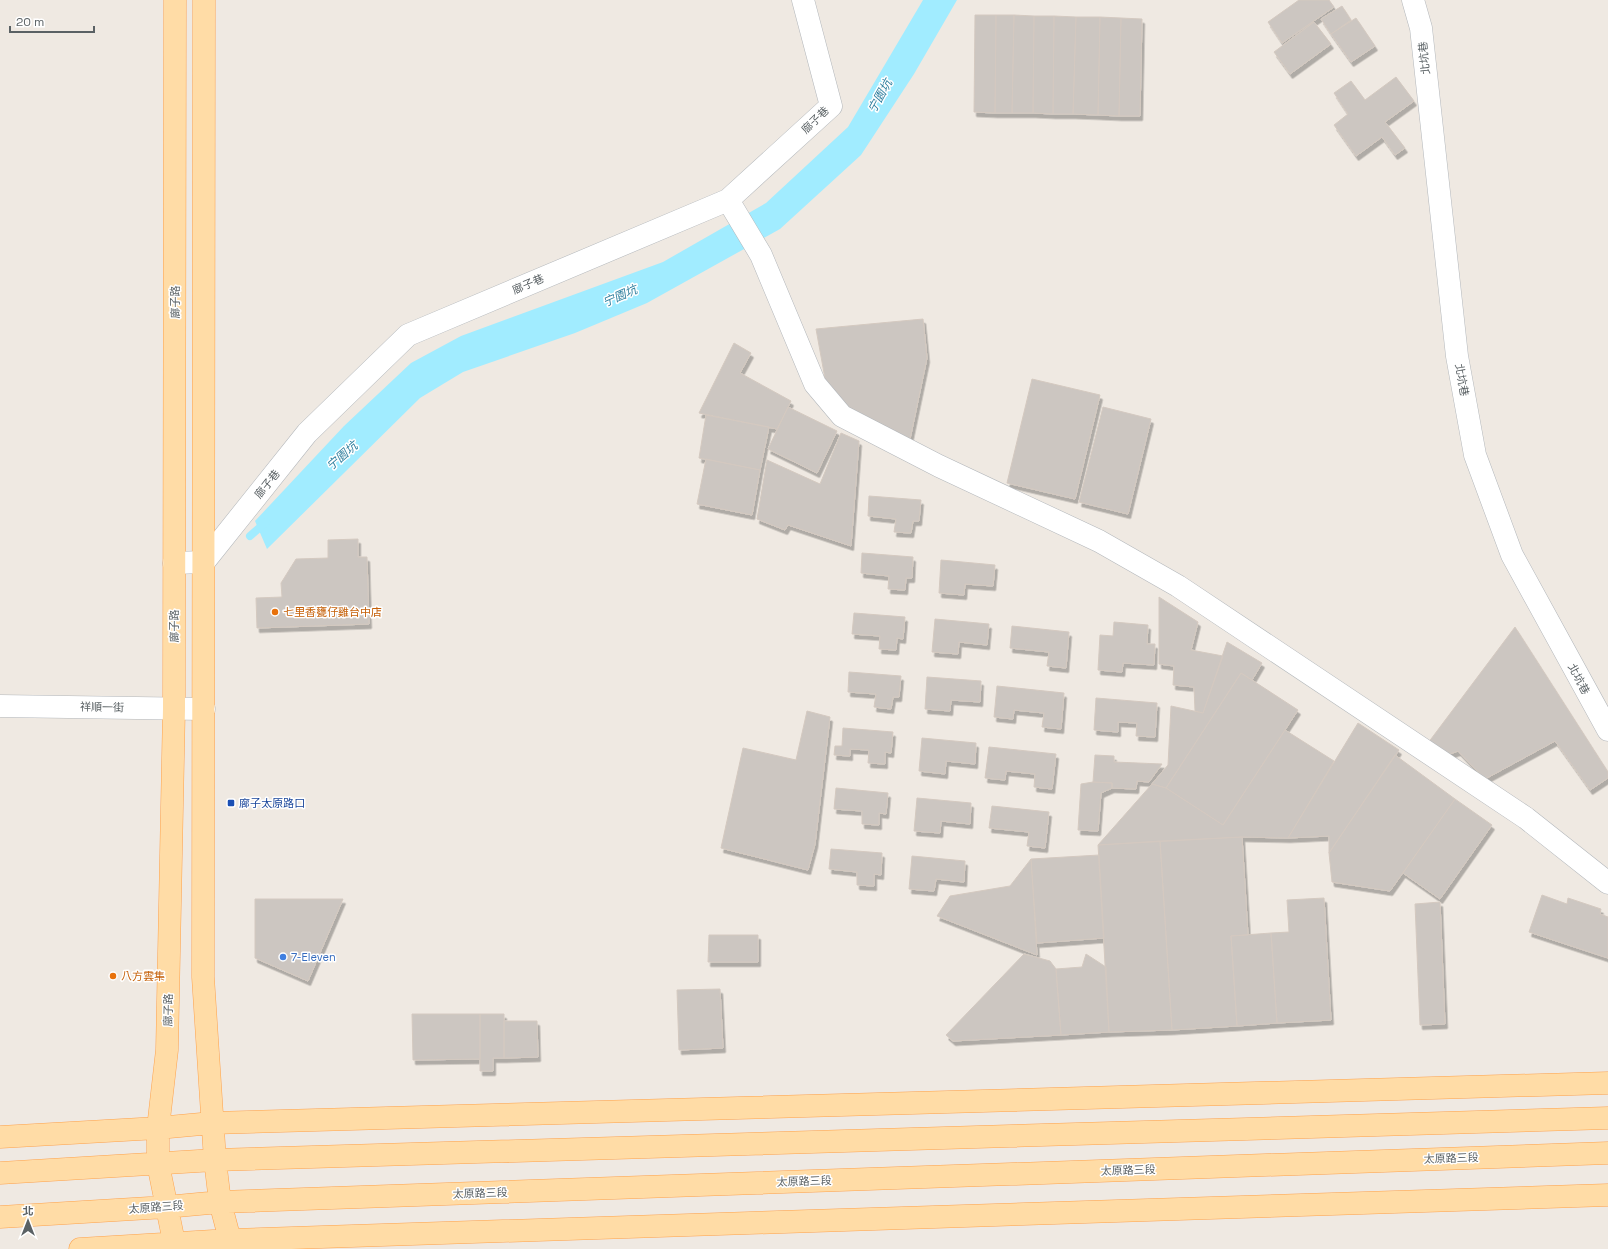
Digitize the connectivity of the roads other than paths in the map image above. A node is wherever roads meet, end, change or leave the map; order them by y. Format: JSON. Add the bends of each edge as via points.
{"nodes":[{"id":1,"x":175,"y":0,"type":"edge"},
{"id":2,"x":204,"y":0,"type":"edge"},
{"id":3,"x":803,"y":0,"type":"edge"},
{"id":4,"x":1413,"y":0,"type":"edge"},
{"id":5,"x":732,"y":206,"type":"junction"},
{"id":6,"x":204,"y":562,"type":"junction"},
{"id":7,"x":174,"y":563,"type":"junction"},
{"id":8,"x":0,"y":706,"type":"edge"},
{"id":9,"x":174,"y":709,"type":"junction"},
{"id":10,"x":204,"y":709,"type":"junction"},
{"id":11,"x":1608,"y":730,"type":"edge"},
{"id":12,"x":1608,"y":883,"type":"edge"},
{"id":13,"x":1608,"y":1083,"type":"edge"},
{"id":14,"x":1608,"y":1118,"type":"edge"},
{"id":15,"x":212,"y":1123,"type":"junction"},
{"id":16,"x":158,"y":1128,"type":"junction"},
{"id":17,"x":0,"y":1137,"type":"edge"},
{"id":18,"x":1608,"y":1153,"type":"edge"},
{"id":19,"x":214,"y":1160,"type":"junction"},
{"id":20,"x":158,"y":1164,"type":"junction"},
{"id":21,"x":0,"y":1173,"type":"edge"},
{"id":22,"x":1608,"y":1195,"type":"edge"},
{"id":23,"x":220,"y":1202,"type":"junction"},
{"id":24,"x":166,"y":1207,"type":"junction"},
{"id":25,"x":0,"y":1217,"type":"edge"},
{"id":26,"x":231,"y":1244,"type":"edge"},
{"id":27,"x":175,"y":1246,"type":"edge"},
{"id":28,"x":80,"y":1249,"type":"edge"}],
"edges":[{"from":1,"to":7,"type":"main road","name":"廍子路"},
{"from":2,"to":6,"type":"main road"},
{"from":3,"to":5,"type":"street","name":"廍子巷","via":[[831,106]]},
{"from":4,"to":11,"type":"street","name":"北坑巷","via":[[1421,28],[1457,356],[1476,455],[1512,555]]},
{"from":5,"to":6,"type":"street","name":"廍子巷","via":[[408,335],[307,433]]},
{"from":5,"to":12,"type":"street","via":[[761,255],[815,384],[842,416],[939,466],[1099,541],[1178,586],[1526,818]]},
{"from":6,"to":7,"type":"street"},
{"from":6,"to":10,"type":"main road"},
{"from":7,"to":9,"type":"main road","name":"廍子路"},
{"from":8,"to":9,"type":"street","name":"祥順一街"},
{"from":9,"to":10,"type":"street","name":"祥順一街"},
{"from":9,"to":16,"type":"main road","name":"廍子路","via":[[167,1050]]},
{"from":10,"to":15,"type":"main road","via":[[204,977]]},
{"from":13,"to":15,"type":"main road"},
{"from":14,"to":19,"type":"main road"},
{"from":15,"to":16,"type":"main road"},
{"from":15,"to":19,"type":"main road"},
{"from":16,"to":17,"type":"main road"},
{"from":16,"to":20,"type":"main road","name":"廍子路"},
{"from":18,"to":23,"type":"main road","name":"太原路三段"},
{"from":19,"to":20,"type":"main road"},
{"from":19,"to":23,"type":"main road"},
{"from":20,"to":21,"type":"main road"},
{"from":20,"to":24,"type":"main road","name":"廍子路"},
{"from":22,"to":26,"type":"main road"},
{"from":23,"to":24,"type":"main road","name":"太原路三段"},
{"from":23,"to":26,"type":"main road"},
{"from":24,"to":25,"type":"main road","name":"太原路三段"},
{"from":24,"to":27,"type":"main road","name":"廍子路"},
{"from":26,"to":27,"type":"main road"},
{"from":27,"to":28,"type":"main road"}]}
